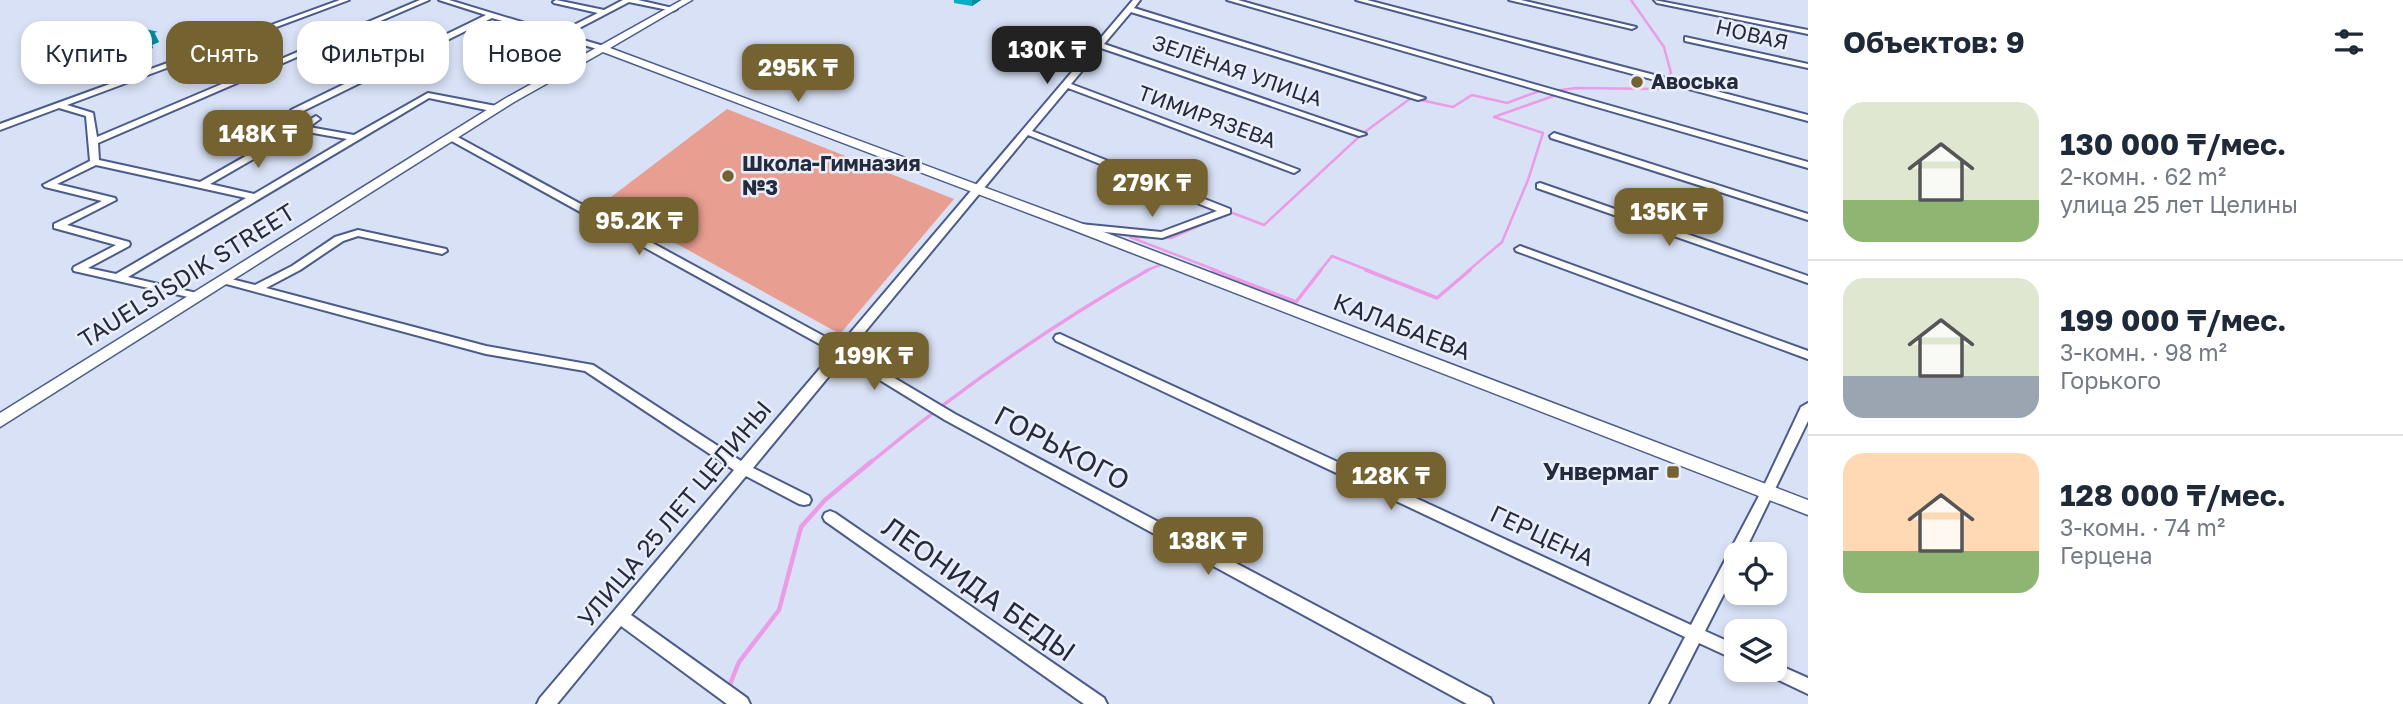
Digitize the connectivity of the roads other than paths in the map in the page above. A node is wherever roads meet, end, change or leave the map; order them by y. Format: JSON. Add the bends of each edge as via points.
{"nodes":[{"id":1,"x":346,"y":0,"type":"edge"},
{"id":2,"x":426,"y":0,"type":"edge"},
{"id":3,"x":442,"y":0,"type":"edge"},
{"id":4,"x":467,"y":0,"type":"edge"},
{"id":5,"x":628,"y":0,"type":"edge"},
{"id":6,"x":688,"y":0,"type":"edge"},
{"id":7,"x":1137,"y":0,"type":"edge"},
{"id":8,"x":1230,"y":0,"type":"edge"},
{"id":9,"x":1359,"y":0,"type":"edge"},
{"id":10,"x":1512,"y":0,"type":"edge"},
{"id":11,"x":1657,"y":1,"type":"edge"},
{"id":12,"x":556,"y":2,"type":"dead end"},
{"id":13,"x":456,"y":4,"type":"junction"},
{"id":14,"x":673,"y":9,"type":"junction"},
{"id":15,"x":1129,"y":9,"type":"junction"},
{"id":16,"x":606,"y":12,"type":"junction"},
{"id":17,"x":492,"y":15,"type":"junction"},
{"id":18,"x":512,"y":21,"type":"edge"},
{"id":19,"x":586,"y":22,"type":"edge"},
{"id":20,"x":1632,"y":27,"type":"dead end"},
{"id":21,"x":1808,"y":32,"type":"edge"},
{"id":22,"x":1688,"y":39,"type":"dead end"},
{"id":23,"x":586,"y":43,"type":"edge"},
{"id":24,"x":1099,"y":45,"type":"junction"},
{"id":25,"x":604,"y":48,"type":"junction"},
{"id":26,"x":1808,"y":66,"type":"edge"},
{"id":27,"x":1067,"y":85,"type":"junction"},
{"id":28,"x":1421,"y":98,"type":"dead end"},
{"id":29,"x":57,"y":106,"type":"junction"},
{"id":30,"x":496,"y":109,"type":"junction"},
{"id":31,"x":1808,"y":118,"type":"edge"},
{"id":32,"x":0,"y":127,"type":"edge"},
{"id":33,"x":300,"y":128,"type":"junction"},
{"id":34,"x":1028,"y":132,"type":"junction"},
{"id":35,"x":1362,"y":134,"type":"dead end"},
{"id":36,"x":1555,"y":136,"type":"dead end"},
{"id":37,"x":451,"y":137,"type":"junction"},
{"id":38,"x":355,"y":138,"type":"junction"},
{"id":39,"x":93,"y":142,"type":"junction"},
{"id":40,"x":95,"y":162,"type":"junction"},
{"id":41,"x":1808,"y":165,"type":"edge"},
{"id":42,"x":1294,"y":170,"type":"dead end"},
{"id":43,"x":202,"y":186,"type":"junction"},
{"id":44,"x":1541,"y":186,"type":"dead end"},
{"id":45,"x":980,"y":190,"type":"junction"},
{"id":46,"x":255,"y":197,"type":"junction"},
{"id":47,"x":1808,"y":217,"type":"edge"},
{"id":48,"x":1078,"y":227,"type":"junction"},
{"id":49,"x":1520,"y":249,"type":"dead end"},
{"id":50,"x":442,"y":251,"type":"dead end"},
{"id":51,"x":118,"y":278,"type":"junction"},
{"id":52,"x":223,"y":280,"type":"junction"},
{"id":53,"x":1808,"y":280,"type":"edge"},
{"id":54,"x":256,"y":289,"type":"junction"},
{"id":55,"x":197,"y":296,"type":"junction"},
{"id":56,"x":1060,"y":338,"type":"dead end"},
{"id":57,"x":841,"y":353,"type":"junction"},
{"id":58,"x":1808,"y":355,"type":"edge"},
{"id":59,"x":1808,"y":407,"type":"edge"},
{"id":60,"x":0,"y":421,"type":"edge"},
{"id":61,"x":743,"y":469,"type":"junction"},
{"id":62,"x":1768,"y":492,"type":"junction"},
{"id":63,"x":804,"y":500,"type":"dead end"},
{"id":64,"x":1808,"y":508,"type":"edge"},
{"id":65,"x":830,"y":517,"type":"dead end"},
{"id":66,"x":620,"y":615,"type":"junction"},
{"id":67,"x":1694,"y":634,"type":"junction"},
{"id":68,"x":1724,"y":648,"type":"edge"},
{"id":69,"x":1787,"y":676,"type":"edge"},
{"id":70,"x":1808,"y":686,"type":"edge"},
{"id":71,"x":549,"y":703,"type":"edge"},
{"id":72,"x":741,"y":704,"type":"edge"},
{"id":73,"x":1098,"y":704,"type":"edge"},
{"id":74,"x":1484,"y":704,"type":"edge"},
{"id":75,"x":1659,"y":704,"type":"edge"}],
"edges":[{"from":1,"to":29,"type":"street"},
{"from":2,"to":39,"type":"street"},
{"from":3,"to":13,"type":"street"},
{"from":4,"to":13,"type":"street"},
{"from":5,"to":14,"type":"street"},
{"from":5,"to":16,"type":"street"},
{"from":6,"to":14,"type":"street","name":"TAUELSISDIK STREET"},
{"from":7,"to":15,"type":"street","name":"УЛИЦА 25 ЛЕТ ЦЕЛИНЫ"},
{"from":8,"to":41,"type":"street"},
{"from":9,"to":31,"type":"street"},
{"from":10,"to":20,"type":"street"},
{"from":11,"to":21,"type":"street"},
{"from":12,"to":16,"type":"street"},
{"from":13,"to":17,"type":"street"},
{"from":14,"to":25,"type":"street","name":"TAUELSISDIK STREET"},
{"from":15,"to":24,"type":"street","name":"УЛИЦА 25 ЛЕТ ЦЕЛИНЫ"},
{"from":15,"to":28,"type":"street"},
{"from":16,"to":19,"type":"street"},
{"from":17,"to":18,"type":"street"},
{"from":17,"to":33,"type":"street","via":[[294,112],[316,119]]},
{"from":22,"to":26,"type":"street","name":"НОВАЯ"},
{"from":23,"to":25,"type":"street"},
{"from":24,"to":27,"type":"street","name":"УЛИЦА 25 ЛЕТ ЦЕЛИНЫ"},
{"from":24,"to":35,"type":"street","name":"ЗЕЛЁНАЯ УЛИЦА"},
{"from":25,"to":30,"type":"street","name":"TAUELSISDIK STREET"},
{"from":25,"to":45,"type":"street","name":"КАЛАБАЕВА"},
{"from":27,"to":34,"type":"street","name":"УЛИЦА 25 ЛЕТ ЦЕЛИНЫ"},
{"from":27,"to":42,"type":"street","name":"ТИМИРЯЗЕВА"},
{"from":29,"to":32,"type":"street"},
{"from":29,"to":39,"type":"street","via":[[90,116]]},
{"from":30,"to":37,"type":"street","name":"TAUELSISDIK STREET"},
{"from":30,"to":38,"type":"street","via":[[428,95]]},
{"from":33,"to":38,"type":"street"},
{"from":33,"to":43,"type":"street"},
{"from":34,"to":45,"type":"street","name":"УЛИЦА 25 ЛЕТ ЦЕЛИНЫ"},
{"from":34,"to":48,"type":"street","via":[[1226,211],[1162,235]]},
{"from":36,"to":47,"type":"street"},
{"from":37,"to":52,"type":"street","name":"TAUELSISDIK STREET"},
{"from":37,"to":57,"type":"street","name":"ГОРЬКОГО"},
{"from":38,"to":46,"type":"street"},
{"from":39,"to":40,"type":"street"},
{"from":40,"to":43,"type":"street"},
{"from":40,"to":51,"type":"street","via":[[48,185],[111,200],[58,226],[125,244],[78,270]]},
{"from":43,"to":46,"type":"street"},
{"from":44,"to":53,"type":"street"},
{"from":45,"to":48,"type":"street","name":"КАЛАБАЕВА"},
{"from":45,"to":57,"type":"street","name":"УЛИЦА 25 ЛЕТ ЦЕЛИНЫ"},
{"from":46,"to":51,"type":"street"},
{"from":48,"to":62,"type":"street","name":"КАЛАБАЕВА"},
{"from":49,"to":58,"type":"street"},
{"from":50,"to":54,"type":"street","via":[[358,233],[339,239]]},
{"from":51,"to":55,"type":"street"},
{"from":52,"to":54,"type":"street"},
{"from":52,"to":55,"type":"street","name":"TAUELSISDIK STREET"},
{"from":54,"to":61,"type":"street","via":[[486,350],[589,368]]},
{"from":55,"to":60,"type":"street","name":"TAUELSISDIK STREET"},
{"from":56,"to":67,"type":"street","name":"ГЕРЦЕНА"},
{"from":57,"to":61,"type":"street","name":"УЛИЦА 25 ЛЕТ ЦЕЛИНЫ"},
{"from":57,"to":74,"type":"street","name":"ГОРЬКОГО","via":[[950,417]]},
{"from":59,"to":62,"type":"street"},
{"from":61,"to":63,"type":"street"},
{"from":61,"to":66,"type":"street","name":"УЛИЦА 25 ЛЕТ ЦЕЛИНЫ"},
{"from":62,"to":64,"type":"street","name":"КАЛАБАЕВА"},
{"from":62,"to":67,"type":"street"},
{"from":65,"to":73,"type":"street","name":"ЛЕОНИДА БЕДЫ"},
{"from":66,"to":71,"type":"street","name":"УЛИЦА 25 ЛЕТ ЦЕЛИНЫ"},
{"from":66,"to":72,"type":"street"},
{"from":67,"to":68,"type":"street","name":"ГЕРЦЕНА"},
{"from":67,"to":75,"type":"street"},
{"from":69,"to":70,"type":"street"}]}
